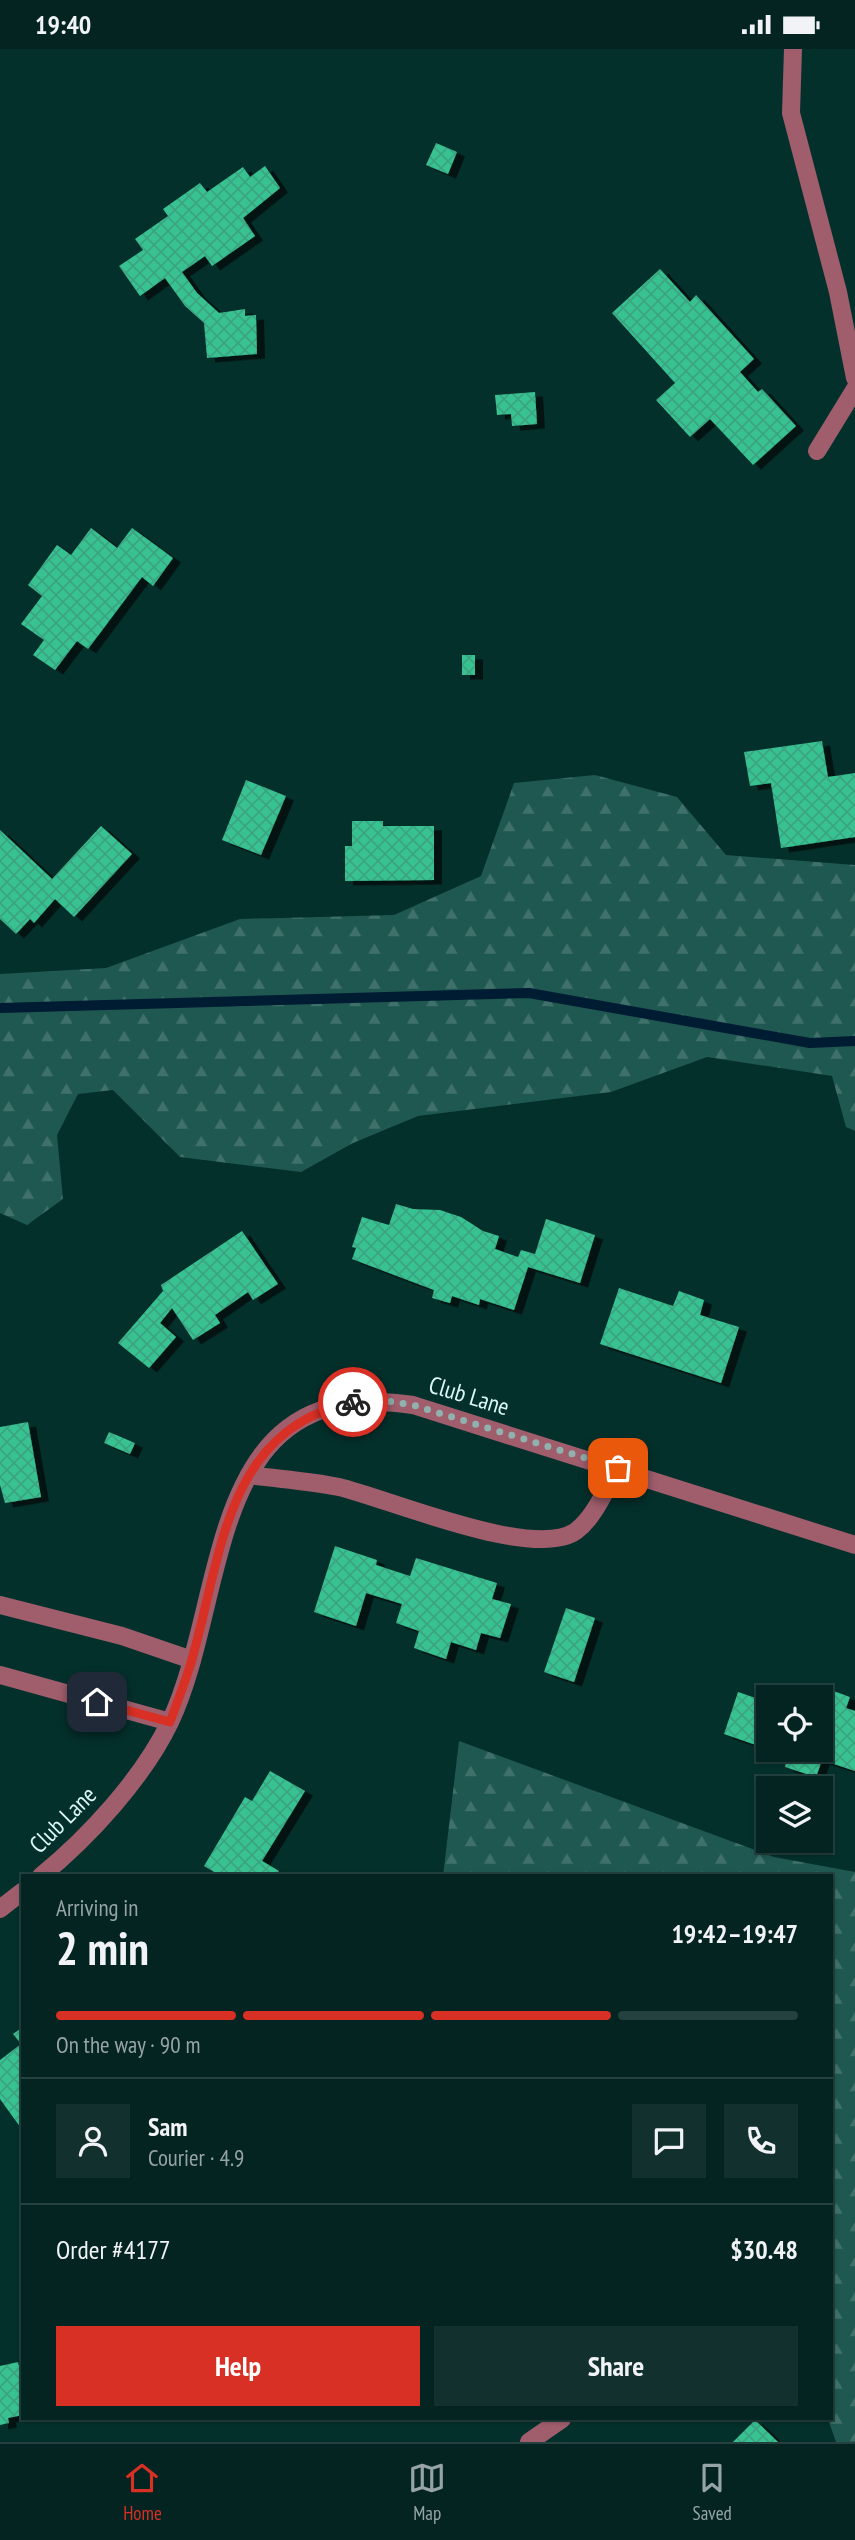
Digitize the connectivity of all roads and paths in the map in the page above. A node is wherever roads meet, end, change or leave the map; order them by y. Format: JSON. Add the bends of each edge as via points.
{"nodes":[{"id":1,"x":793,"y":49,"type":"edge"},
{"id":2,"x":855,"y":378,"type":"edge"},
{"id":3,"x":855,"y":389,"type":"edge"},
{"id":4,"x":817,"y":451,"type":"dead end"},
{"id":5,"x":618,"y":1468,"type":"junction"},
{"id":6,"x":249,"y":1475,"type":"junction"},
{"id":7,"x":855,"y":1545,"type":"edge"},
{"id":8,"x":0,"y":1605,"type":"edge"},
{"id":9,"x":191,"y":1660,"type":"junction"},
{"id":10,"x":0,"y":1675,"type":"edge"},
{"id":11,"x":170,"y":1722,"type":"junction"},
{"id":12,"x":43,"y":1874,"type":"edge"},
{"id":13,"x":21,"y":1893,"type":"edge"},
{"id":14,"x":0,"y":1909,"type":"edge"},
{"id":15,"x":561,"y":2420,"type":"edge"},
{"id":16,"x":528,"y":2442,"type":"edge"}],
"edges":[{"from":1,"to":2,"type":"street","via":[[791,113],[838,292]]},
{"from":3,"to":4,"type":"street"},
{"from":5,"to":6,"type":"street","name":"Club Lane","via":[[413,1405],[360,1400],[325,1408],[303,1420],[265,1452]]},
{"from":5,"to":6,"type":"street","via":[[588,1519],[576,1531],[558,1538],[480,1531],[337,1487]]},
{"from":5,"to":7,"type":"street","name":"Club Lane"},
{"from":6,"to":9,"type":"street","name":"Club Lane","via":[[223,1531]]},
{"from":8,"to":9,"type":"street","via":[[122,1636]]},
{"from":9,"to":11,"type":"street","name":"Club Lane"},
{"from":10,"to":11,"type":"street"},
{"from":11,"to":12,"type":"street","name":"Club Lane","via":[[116,1802]]},
{"from":13,"to":14,"type":"street"},
{"from":15,"to":16,"type":"street"}]}
